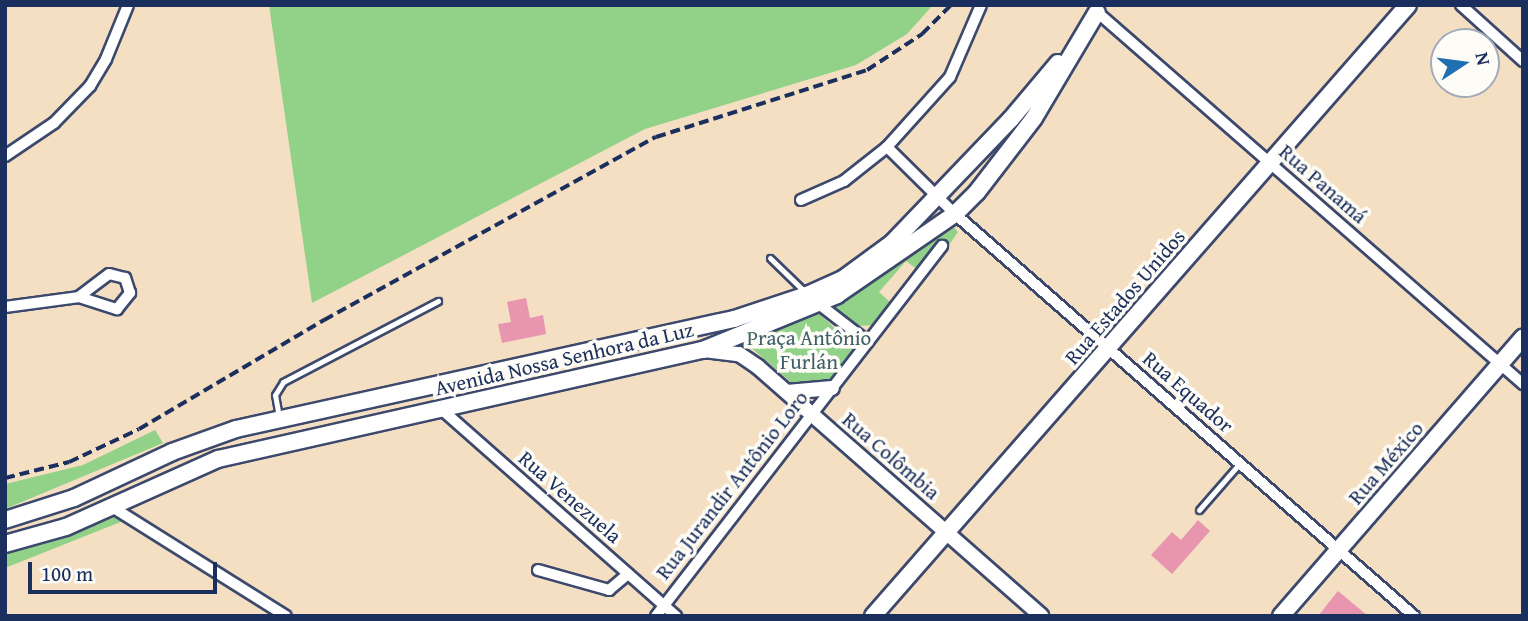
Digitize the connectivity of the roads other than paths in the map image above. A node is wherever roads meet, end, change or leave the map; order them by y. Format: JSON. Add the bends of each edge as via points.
{"nodes":[{"id":1,"x":128,"y":5,"type":"edge"},
{"id":2,"x":981,"y":5,"type":"edge"},
{"id":3,"x":1408,"y":5,"type":"edge"},
{"id":4,"x":1461,"y":5,"type":"edge"},
{"id":5,"x":1100,"y":9,"type":"edge"},
{"id":6,"x":1523,"y":61,"type":"edge"},
{"id":7,"x":887,"y":146,"type":"junction"},
{"id":8,"x":5,"y":156,"type":"edge"},
{"id":9,"x":1270,"y":163,"type":"junction"},
{"id":10,"x":940,"y":195,"type":"junction"},
{"id":11,"x":801,"y":200,"type":"dead end"},
{"id":12,"x":955,"y":214,"type":"junction"},
{"id":13,"x":942,"y":246,"type":"dead end"},
{"id":14,"x":770,"y":258,"type":"dead end"},
{"id":15,"x":79,"y":297,"type":"junction"},
{"id":16,"x":813,"y":299,"type":"junction"},
{"id":17,"x":438,"y":301,"type":"dead end"},
{"id":18,"x":5,"y":307,"type":"edge"},
{"id":19,"x":1523,"y":338,"type":"edge"},
{"id":20,"x":868,"y":342,"type":"junction"},
{"id":21,"x":1108,"y":348,"type":"junction"},
{"id":22,"x":703,"y":351,"type":"junction"},
{"id":23,"x":1500,"y":364,"type":"junction"},
{"id":24,"x":1523,"y":384,"type":"edge"},
{"id":25,"x":832,"y":388,"type":"junction"},
{"id":26,"x":787,"y":392,"type":"junction"},
{"id":27,"x":440,"y":408,"type":"junction"},
{"id":28,"x":812,"y":414,"type":"junction"},
{"id":29,"x":280,"y":420,"type":"junction"},
{"id":30,"x":1240,"y":463,"type":"junction"},
{"id":31,"x":112,"y":507,"type":"junction"},
{"id":32,"x":1199,"y":510,"type":"dead end"},
{"id":33,"x":5,"y":520,"type":"edge"},
{"id":34,"x":946,"y":533,"type":"junction"},
{"id":35,"x":5,"y":544,"type":"edge"},
{"id":36,"x":1339,"y":550,"type":"junction"},
{"id":37,"x":538,"y":570,"type":"dead end"},
{"id":38,"x":628,"y":574,"type":"junction"},
{"id":39,"x":664,"y":605,"type":"junction"},
{"id":40,"x":286,"y":616,"type":"edge"},
{"id":41,"x":656,"y":616,"type":"edge"},
{"id":42,"x":676,"y":616,"type":"edge"},
{"id":43,"x":873,"y":616,"type":"edge"},
{"id":44,"x":1041,"y":616,"type":"edge"},
{"id":45,"x":1281,"y":616,"type":"edge"},
{"id":46,"x":1414,"y":616,"type":"edge"}],
"edges":[{"from":1,"to":8,"type":"street","via":[[90,86],[54,124]]},
{"from":2,"to":7,"type":"street","via":[[950,77]]},
{"from":3,"to":9,"type":"main road","name":"Rua Estados Unidos"},
{"from":4,"to":6,"type":"street"},
{"from":5,"to":9,"type":"street","name":"Rua Panamá"},
{"from":5,"to":10,"type":"main road","name":"Avenida Nossa Senhora da Luz","via":[[1034,94]]},
{"from":5,"to":12,"type":"main road","name":"Avenida Nossa Senhora da Luz","via":[[1016,145]]},
{"from":7,"to":10,"type":"street","name":"Rua Equador"},
{"from":7,"to":11,"type":"street","via":[[844,181]]},
{"from":9,"to":21,"type":"main road","name":"Rua Estados Unidos"},
{"from":9,"to":23,"type":"street","name":"Rua Panamá"},
{"from":10,"to":12,"type":"street","name":"Rua Equador"},
{"from":10,"to":16,"type":"main road","name":"Avenida Nossa Senhora da Luz","via":[[876,257]]},
{"from":12,"to":16,"type":"main road","name":"Avenida Nossa Senhora da Luz","via":[[866,278]]},
{"from":12,"to":21,"type":"street","name":"Rua Equador"},
{"from":13,"to":20,"type":"street","name":"Rua Jurandir Antônio Loro"},
{"from":14,"to":16,"type":"lane"},
{"from":15,"to":15,"type":"street","via":[[117,309],[130,293],[125,278],[109,274]]},
{"from":15,"to":18,"type":"street"},
{"from":16,"to":20,"type":"street"},
{"from":16,"to":22,"type":"main road","name":"Avenida Nossa Senhora da Luz"},
{"from":16,"to":29,"type":"main road","name":"Avenida Nossa Senhora da Luz"},
{"from":17,"to":29,"type":"lane","via":[[283,382],[275,395]]},
{"from":19,"to":23,"type":"main road","name":"Rua México"},
{"from":20,"to":25,"type":"street","name":"Rua Jurandir Antônio Loro"},
{"from":21,"to":30,"type":"street","name":"Rua Equador"},
{"from":21,"to":34,"type":"main road","name":"Rua Estados Unidos"},
{"from":22,"to":26,"type":"street","name":"Rua Colômbia","via":[[739,354]]},
{"from":22,"to":27,"type":"main road","name":"Avenida Nossa Senhora da Luz"},
{"from":23,"to":24,"type":"street","name":"Rua Panamá"},
{"from":23,"to":36,"type":"main road","name":"Rua México"},
{"from":25,"to":26,"type":"street"},
{"from":25,"to":28,"type":"street","name":"Rua Jurandir Antônio Loro"},
{"from":26,"to":28,"type":"street","name":"Rua Colômbia"},
{"from":27,"to":31,"type":"main road","name":"Avenida Nossa Senhora da Luz","via":[[218,459]]},
{"from":27,"to":38,"type":"street","name":"Rua Venezuela"},
{"from":28,"to":34,"type":"street","name":"Rua Colômbia"},
{"from":28,"to":39,"type":"street","name":"Rua Jurandir Antônio Loro"},
{"from":29,"to":33,"type":"main road","name":"Avenida Nossa Senhora da Luz","via":[[196,442],[74,498]]},
{"from":30,"to":32,"type":"lane"},
{"from":30,"to":36,"type":"street","name":"Rua Equador"},
{"from":31,"to":35,"type":"main road","name":"Avenida Nossa Senhora da Luz"},
{"from":31,"to":40,"type":"street"},
{"from":34,"to":43,"type":"main road","name":"Rua Estados Unidos"},
{"from":34,"to":44,"type":"street","name":"Rua Colômbia"},
{"from":36,"to":45,"type":"main road","name":"Rua México"},
{"from":36,"to":46,"type":"street","name":"Rua Equador"},
{"from":37,"to":38,"type":"street","via":[[609,590]]},
{"from":38,"to":39,"type":"street","name":"Rua Venezuela"},
{"from":39,"to":41,"type":"street","name":"Rua Jurandir Antônio Loro"},
{"from":39,"to":42,"type":"street","name":"Rua Venezuela"}]}
